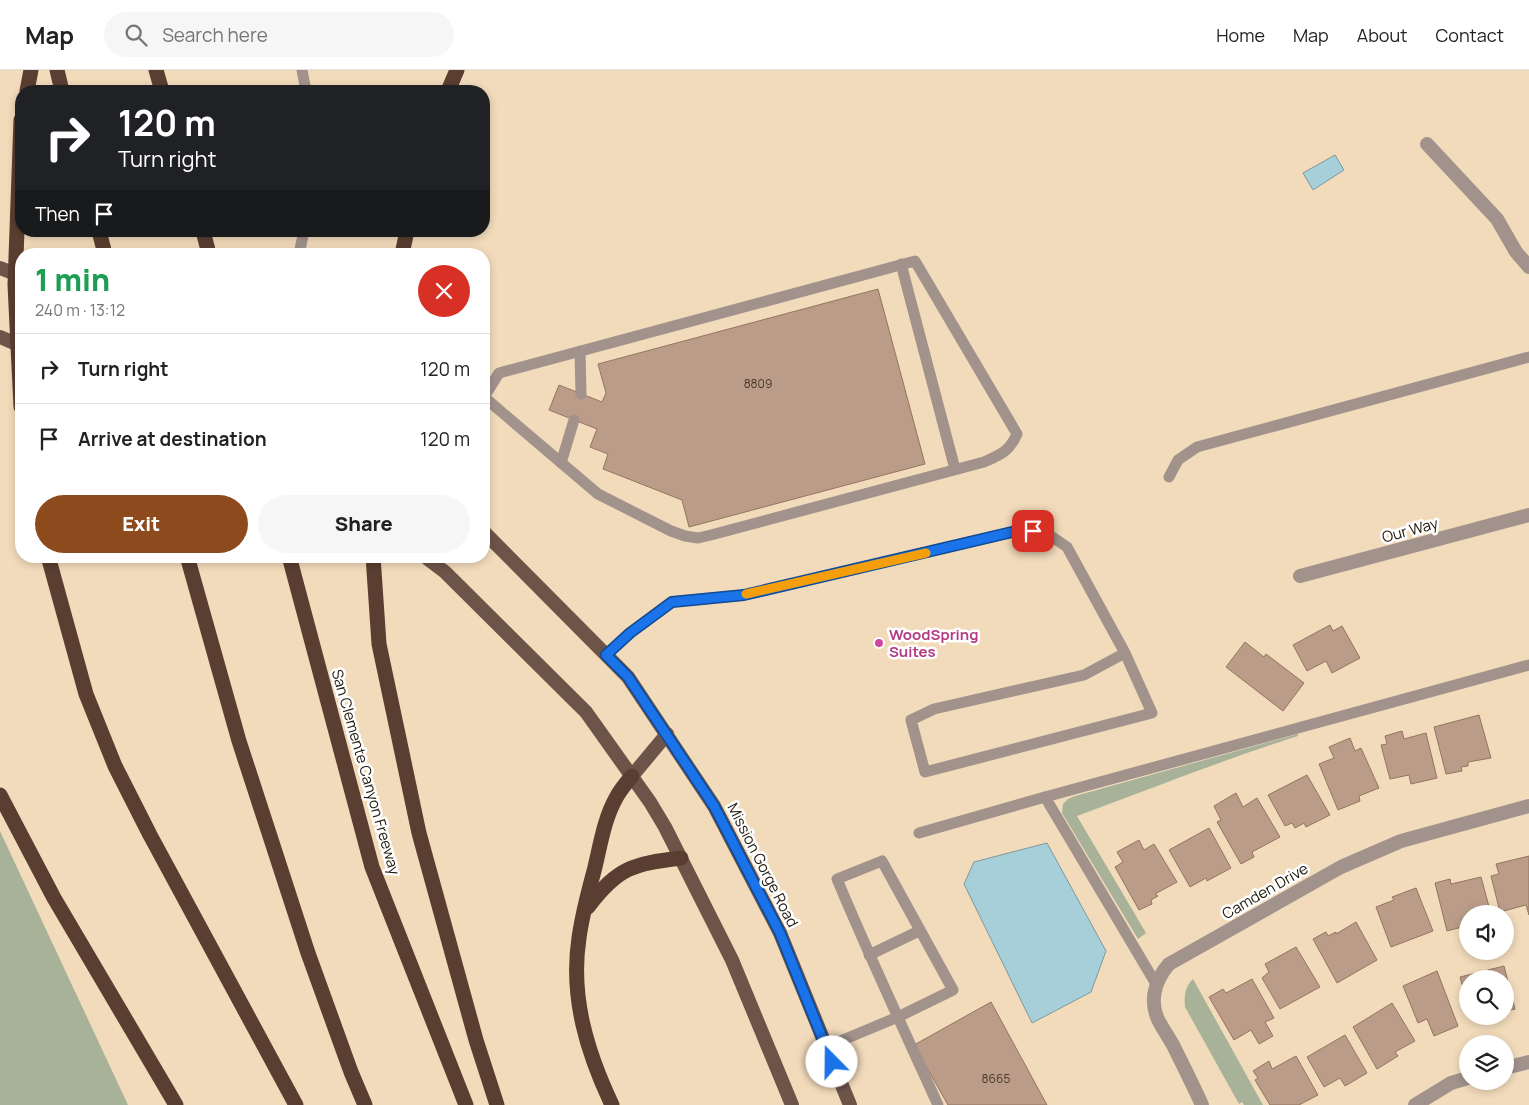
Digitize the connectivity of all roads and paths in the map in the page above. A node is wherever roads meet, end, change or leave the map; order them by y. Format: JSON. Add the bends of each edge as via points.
{"nodes":[{"id":1,"x":30,"y":70,"type":"edge"},
{"id":2,"x":57,"y":70,"type":"edge"},
{"id":3,"x":156,"y":70,"type":"edge"},
{"id":4,"x":302,"y":70,"type":"edge"},
{"id":5,"x":457,"y":70,"type":"edge"},
{"id":6,"x":28,"y":85,"type":"edge"},
{"id":7,"x":61,"y":85,"type":"edge"},
{"id":8,"x":160,"y":85,"type":"edge"},
{"id":9,"x":305,"y":85,"type":"edge"},
{"id":10,"x":451,"y":85,"type":"edge"},
{"id":11,"x":1427,"y":144,"type":"dead end"},
{"id":12,"x":901,"y":264,"type":"junction"},
{"id":13,"x":0,"y":268,"type":"edge"},
{"id":14,"x":1529,"y":268,"type":"edge"},
{"id":15,"x":15,"y":274,"type":"edge"},
{"id":16,"x":0,"y":337,"type":"edge"},
{"id":17,"x":15,"y":343,"type":"edge"},
{"id":18,"x":580,"y":351,"type":"junction"},
{"id":19,"x":1529,"y":357,"type":"edge"},
{"id":20,"x":490,"y":387,"type":"edge"},
{"id":21,"x":581,"y":394,"type":"dead end"},
{"id":22,"x":490,"y":402,"type":"edge"},
{"id":23,"x":574,"y":420,"type":"dead end"},
{"id":24,"x":561,"y":463,"type":"junction"},
{"id":25,"x":955,"y":469,"type":"junction"},
{"id":26,"x":1170,"y":477,"type":"dead end"},
{"id":27,"x":1529,"y":516,"type":"edge"},
{"id":28,"x":490,"y":538,"type":"edge"},
{"id":29,"x":50,"y":563,"type":"edge"},
{"id":30,"x":189,"y":563,"type":"edge"},
{"id":31,"x":290,"y":563,"type":"edge"},
{"id":32,"x":373,"y":563,"type":"edge"},
{"id":33,"x":433,"y":563,"type":"edge"},
{"id":34,"x":1300,"y":576,"type":"dead end"},
{"id":35,"x":1125,"y":653,"type":"junction"},
{"id":36,"x":606,"y":655,"type":"junction"},
{"id":37,"x":1529,"y":665,"type":"edge"},
{"id":38,"x":667,"y":734,"type":"junction"},
{"id":39,"x":632,"y":776,"type":"junction"},
{"id":40,"x":0,"y":795,"type":"edge"},
{"id":41,"x":1045,"y":797,"type":"junction"},
{"id":42,"x":1529,"y":806,"type":"edge"},
{"id":43,"x":919,"y":833,"type":"dead end"},
{"id":44,"x":681,"y":858,"type":"junction"},
{"id":45,"x":584,"y":912,"type":"junction"},
{"id":46,"x":919,"y":931,"type":"junction"},
{"id":47,"x":868,"y":955,"type":"junction"},
{"id":48,"x":1156,"y":984,"type":"junction"},
{"id":49,"x":898,"y":1016,"type":"junction"},
{"id":50,"x":826,"y":1047,"type":"junction"},
{"id":51,"x":1529,"y":1062,"type":"edge"},
{"id":52,"x":1514,"y":1066,"type":"edge"},
{"id":53,"x":1459,"y":1081,"type":"edge"},
{"id":54,"x":176,"y":1105,"type":"edge"},
{"id":55,"x":296,"y":1105,"type":"edge"},
{"id":56,"x":365,"y":1105,"type":"edge"},
{"id":57,"x":466,"y":1105,"type":"edge"},
{"id":58,"x":497,"y":1105,"type":"edge"},
{"id":59,"x":612,"y":1105,"type":"edge"},
{"id":60,"x":792,"y":1105,"type":"edge"},
{"id":61,"x":850,"y":1105,"type":"edge"},
{"id":62,"x":938,"y":1105,"type":"edge"},
{"id":63,"x":1202,"y":1105,"type":"edge"},
{"id":64,"x":1415,"y":1105,"type":"edge"}],
"edges":[{"from":1,"to":6,"type":"highway"},
{"from":2,"to":7,"type":"highway"},
{"from":3,"to":8,"type":"highway"},
{"from":4,"to":9,"type":"lane"},
{"from":5,"to":10,"type":"highway"},
{"from":11,"to":14,"type":"street","via":[[1497,219]]},
{"from":12,"to":18,"type":"lane"},
{"from":12,"to":25,"type":"lane"},
{"from":12,"to":25,"type":"lane","via":[[915,261],[1017,434],[1012,445],[1002,454]]},
{"from":13,"to":15,"type":"main road"},
{"from":16,"to":17,"type":"main road"},
{"from":18,"to":20,"type":"lane","via":[[499,373]]},
{"from":18,"to":21,"type":"lane"},
{"from":19,"to":26,"type":"lane","via":[[1197,447],[1178,460]]},
{"from":22,"to":24,"type":"lane"},
{"from":23,"to":24,"type":"lane"},
{"from":24,"to":25,"type":"lane","via":[[598,494],[671,531],[698,538]]},
{"from":27,"to":34,"type":"street","name":"Our Way"},
{"from":28,"to":36,"type":"main road","name":"Mission Gorge Road"},
{"from":29,"to":55,"type":"highway","via":[[86,694],[114,766]]},
{"from":30,"to":56,"type":"highway","via":[[239,741],[308,953]]},
{"from":31,"to":57,"type":"highway","name":"San Clemente Canyon Freeway","via":[[372,867]]},
{"from":32,"to":58,"type":"highway","via":[[379,644],[419,833]]},
{"from":33,"to":39,"type":"main road","via":[[586,712]]},
{"from":35,"to":35,"type":"lane","via":[[1152,713],[925,772],[911,720],[934,709],[1084,676]]},
{"from":35,"to":36,"type":"lane","via":[[1067,547],[1045,532],[1021,530],[744,595],[672,602]]},
{"from":36,"to":38,"type":"main road","name":"Mission Gorge Road","via":[[628,677]]},
{"from":37,"to":41,"type":"lane"},
{"from":38,"to":39,"type":"main road"},
{"from":38,"to":50,"type":"main road","name":"Mission Gorge Road","via":[[714,806],[780,933]]},
{"from":39,"to":44,"type":"main road"},
{"from":39,"to":45,"type":"highway","via":[[607,818]]},
{"from":40,"to":54,"type":"highway","via":[[54,898]]},
{"from":41,"to":43,"type":"lane"},
{"from":41,"to":48,"type":"lane"},
{"from":42,"to":48,"type":"street","name":"Camden Drive","via":[[1401,841],[1349,863],[1169,964]]},
{"from":44,"to":45,"type":"highway","via":[[625,869]]},
{"from":44,"to":60,"type":"main road","via":[[732,960]]},
{"from":45,"to":59,"type":"highway","via":[[578,939],[580,1014],[587,1044]]},
{"from":46,"to":47,"type":"lane"},
{"from":46,"to":47,"type":"lane","via":[[882,861],[837,879]]},
{"from":46,"to":49,"type":"lane","via":[[953,990]]},
{"from":47,"to":49,"type":"lane"},
{"from":48,"to":63,"type":"street","via":[[1156,1017],[1168,1034]]},
{"from":49,"to":50,"type":"lane"},
{"from":49,"to":62,"type":"lane"},
{"from":50,"to":61,"type":"main road","name":"Mission Gorge Road"},
{"from":51,"to":52,"type":"street"},
{"from":53,"to":64,"type":"street"}]}
